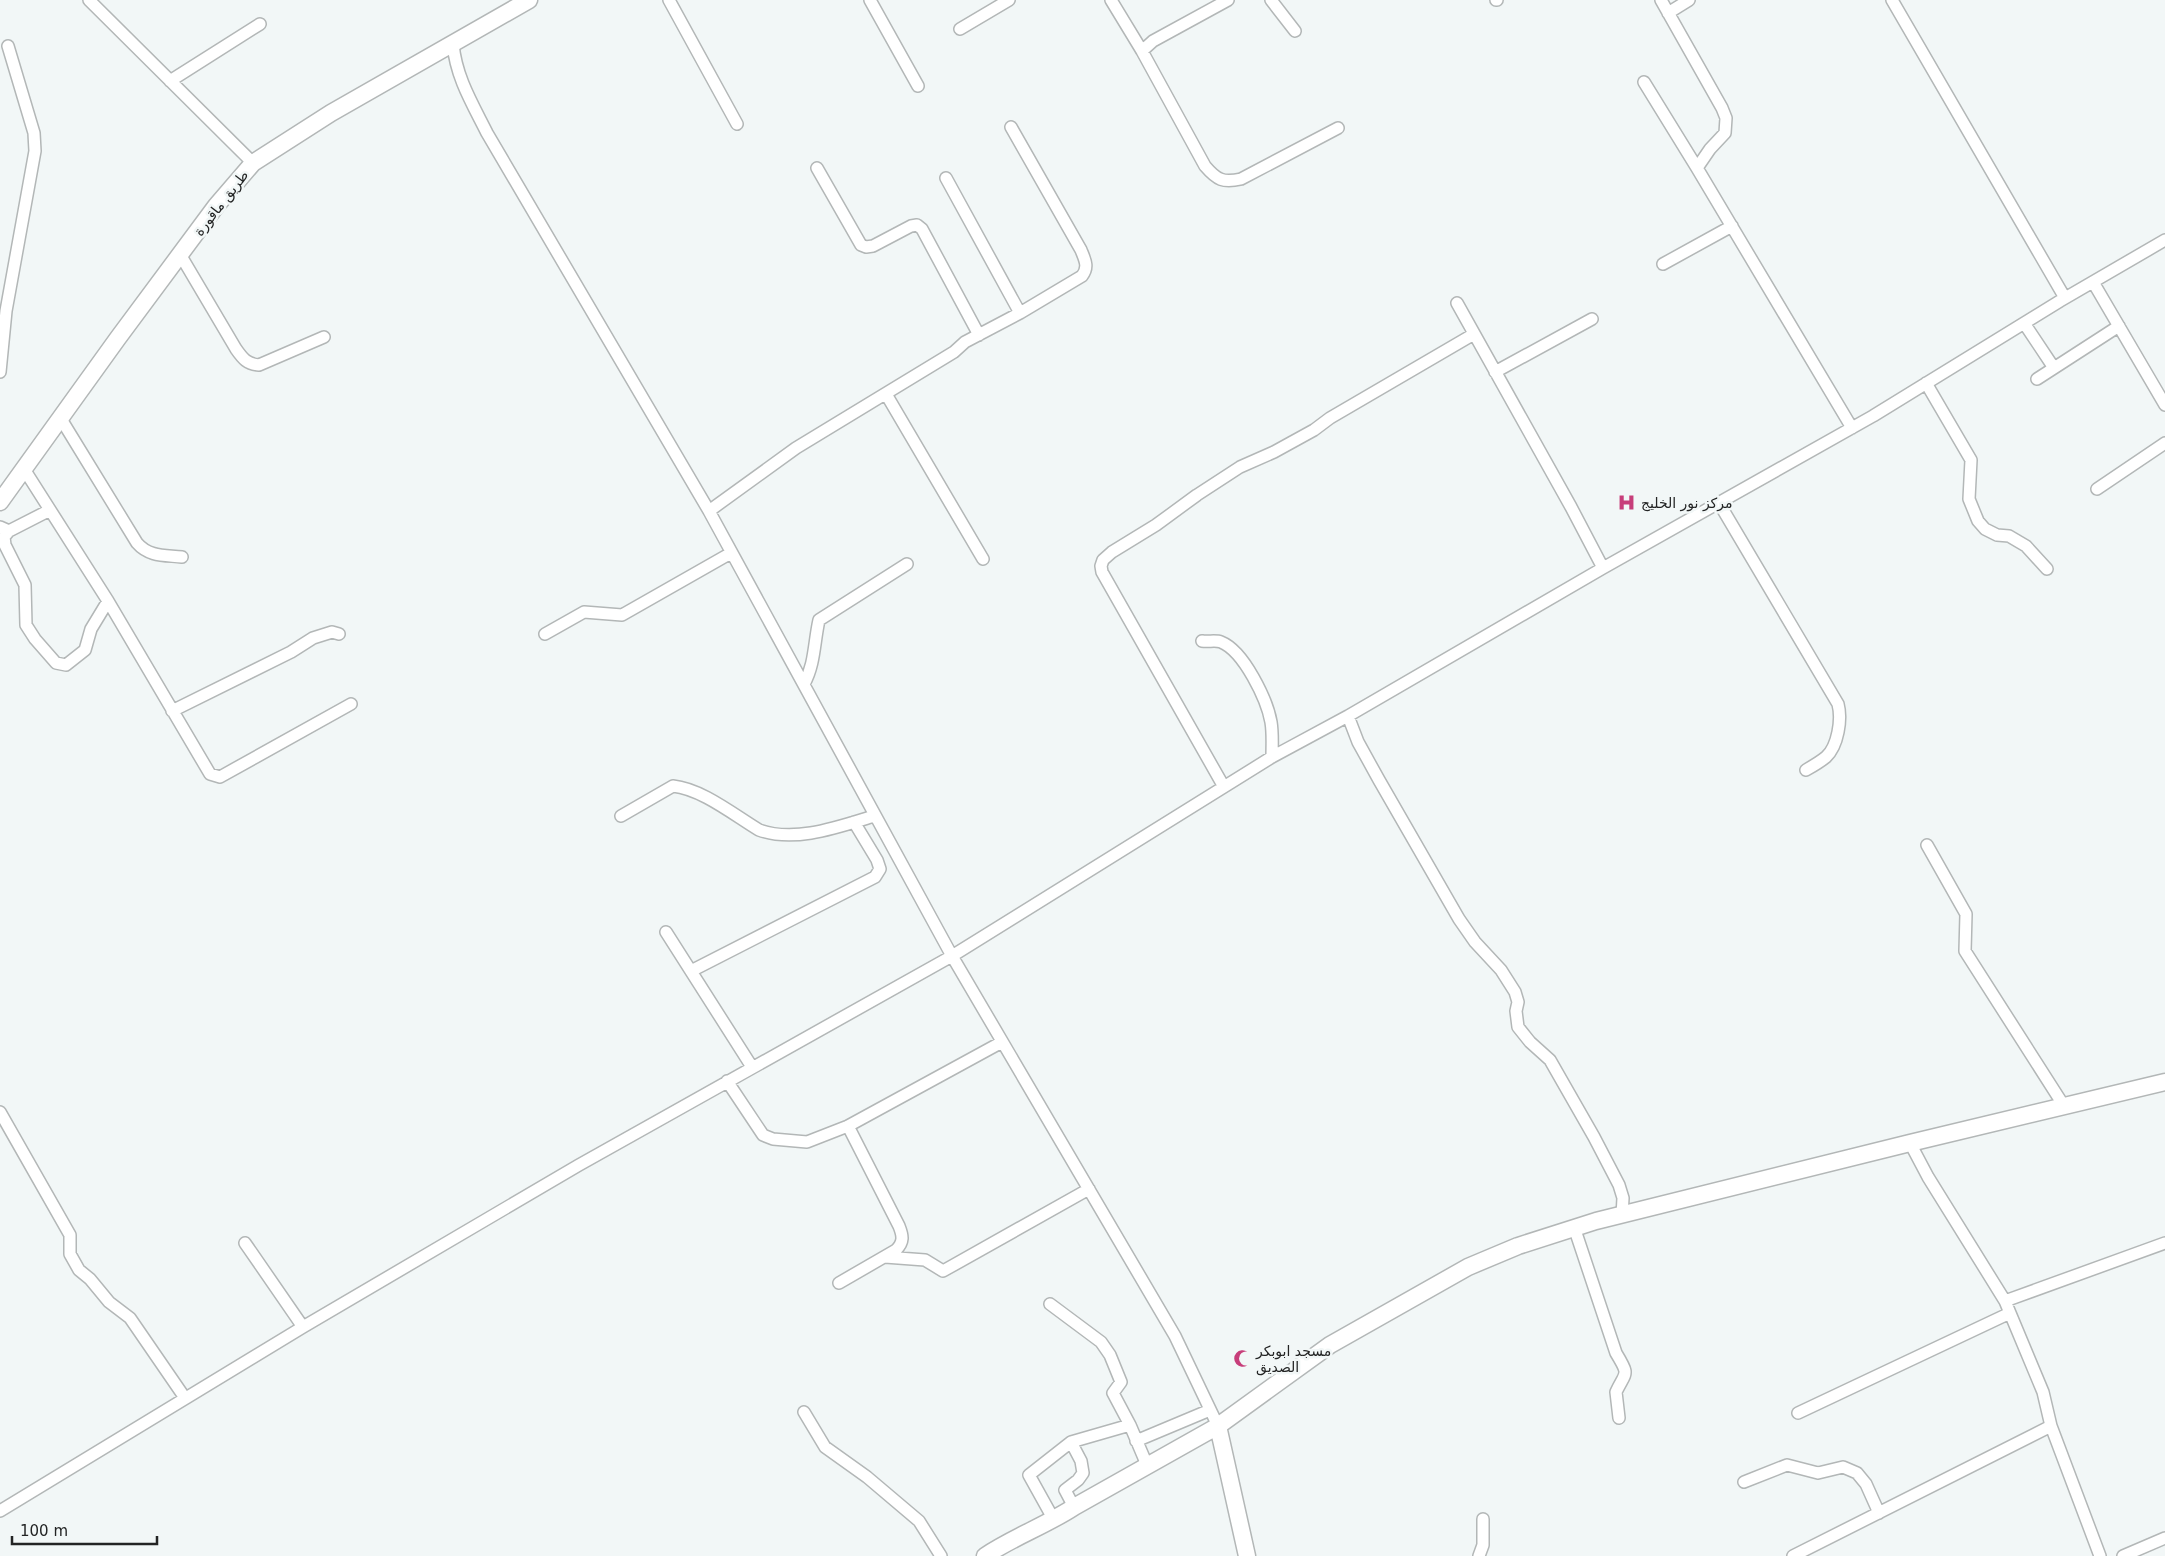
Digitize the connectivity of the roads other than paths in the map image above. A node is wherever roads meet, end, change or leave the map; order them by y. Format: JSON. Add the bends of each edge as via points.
{"nodes":[{"id":1,"x":89,"y":0,"type":"edge"},
{"id":2,"x":529,"y":0,"type":"edge"},
{"id":3,"x":669,"y":0,"type":"edge"},
{"id":4,"x":870,"y":0,"type":"edge"},
{"id":5,"x":1009,"y":0,"type":"edge"},
{"id":6,"x":1111,"y":0,"type":"edge"},
{"id":7,"x":1228,"y":0,"type":"edge"},
{"id":8,"x":1271,"y":0,"type":"edge"},
{"id":9,"x":1661,"y":0,"type":"edge"},
{"id":10,"x":1689,"y":0,"type":"edge"},
{"id":11,"x":1892,"y":0,"type":"edge"},
{"id":12,"x":1668,"y":13,"type":"junction"},
{"id":13,"x":260,"y":24,"type":"dead end"},
{"id":14,"x":960,"y":29,"type":"dead end"},
{"id":15,"x":1295,"y":30,"type":"dead end"},
{"id":16,"x":453,"y":44,"type":"junction"},
{"id":17,"x":8,"y":46,"type":"dead end"},
{"id":18,"x":1142,"y":51,"type":"junction"},
{"id":19,"x":170,"y":81,"type":"junction"},
{"id":20,"x":1644,"y":82,"type":"dead end"},
{"id":21,"x":918,"y":86,"type":"dead end"},
{"id":22,"x":737,"y":124,"type":"dead end"},
{"id":23,"x":1011,"y":127,"type":"dead end"},
{"id":24,"x":1338,"y":128,"type":"dead end"},
{"id":25,"x":253,"y":164,"type":"junction"},
{"id":26,"x":818,"y":168,"type":"dead end"},
{"id":27,"x":1697,"y":168,"type":"junction"},
{"id":28,"x":946,"y":178,"type":"dead end"},
{"id":29,"x":1732,"y":226,"type":"junction"},
{"id":30,"x":2165,"y":240,"type":"edge"},
{"id":31,"x":181,"y":256,"type":"junction"},
{"id":32,"x":1662,"y":264,"type":"dead end"},
{"id":33,"x":2093,"y":282,"type":"junction"},
{"id":34,"x":2065,"y":298,"type":"junction"},
{"id":35,"x":1457,"y":303,"type":"dead end"},
{"id":36,"x":1020,"y":313,"type":"junction"},
{"id":37,"x":1592,"y":319,"type":"dead end"},
{"id":38,"x":2024,"y":323,"type":"junction"},
{"id":39,"x":2119,"y":326,"type":"junction"},
{"id":40,"x":1474,"y":334,"type":"junction"},
{"id":41,"x":979,"y":335,"type":"junction"},
{"id":42,"x":324,"y":337,"type":"dead end"},
{"id":43,"x":2054,"y":368,"type":"junction"},
{"id":44,"x":0,"y":372,"type":"edge"},
{"id":45,"x":1495,"y":372,"type":"junction"},
{"id":46,"x":2037,"y":379,"type":"dead end"},
{"id":47,"x":1926,"y":383,"type":"junction"},
{"id":48,"x":886,"y":394,"type":"junction"},
{"id":49,"x":2165,"y":405,"type":"edge"},
{"id":50,"x":61,"y":419,"type":"junction"},
{"id":51,"x":1852,"y":428,"type":"junction"},
{"id":52,"x":2165,"y":443,"type":"edge"},
{"id":53,"x":24,"y":469,"type":"junction"},
{"id":54,"x":2097,"y":489,"type":"dead end"},
{"id":55,"x":0,"y":502,"type":"edge"},
{"id":56,"x":1720,"y":503,"type":"junction"},
{"id":57,"x":50,"y":510,"type":"junction"},
{"id":58,"x":710,"y":511,"type":"junction"},
{"id":59,"x":4,"y":529,"type":"edge"},
{"id":60,"x":731,"y":553,"type":"junction"},
{"id":61,"x":182,"y":557,"type":"dead end"},
{"id":62,"x":983,"y":559,"type":"dead end"},
{"id":63,"x":907,"y":564,"type":"dead end"},
{"id":64,"x":1603,"y":568,"type":"junction"},
{"id":65,"x":2047,"y":569,"type":"dead end"},
{"id":66,"x":108,"y":601,"type":"junction"},
{"id":67,"x":340,"y":634,"type":"dead end"},
{"id":68,"x":544,"y":634,"type":"dead end"},
{"id":69,"x":1202,"y":642,"type":"dead end"},
{"id":70,"x":804,"y":684,"type":"junction"},
{"id":71,"x":351,"y":704,"type":"dead end"},
{"id":72,"x":172,"y":711,"type":"junction"},
{"id":73,"x":1348,"y":716,"type":"junction"},
{"id":74,"x":1272,"y":757,"type":"junction"},
{"id":75,"x":1806,"y":770,"type":"dead end"},
{"id":76,"x":1224,"y":787,"type":"junction"},
{"id":77,"x":621,"y":816,"type":"dead end"},
{"id":78,"x":874,"y":816,"type":"junction"},
{"id":79,"x":854,"y":822,"type":"junction"},
{"id":80,"x":1927,"y":845,"type":"dead end"},
{"id":81,"x":666,"y":932,"type":"dead end"},
{"id":82,"x":952,"y":956,"type":"junction"},
{"id":83,"x":691,"y":971,"type":"junction"},
{"id":84,"x":1002,"y":1042,"type":"junction"},
{"id":85,"x":752,"y":1067,"type":"junction"},
{"id":86,"x":727,"y":1081,"type":"junction"},
{"id":87,"x":2165,"y":1082,"type":"edge"},
{"id":88,"x":2064,"y":1106,"type":"junction"},
{"id":89,"x":0,"y":1112,"type":"edge"},
{"id":90,"x":848,"y":1126,"type":"junction"},
{"id":91,"x":1910,"y":1143,"type":"junction"},
{"id":92,"x":1089,"y":1189,"type":"junction"},
{"id":93,"x":1622,"y":1216,"type":"junction"},
{"id":94,"x":1574,"y":1227,"type":"junction"},
{"id":95,"x":245,"y":1243,"type":"dead end"},
{"id":96,"x":2165,"y":1243,"type":"edge"},
{"id":97,"x":885,"y":1257,"type":"junction"},
{"id":98,"x":839,"y":1283,"type":"dead end"},
{"id":99,"x":2005,"y":1301,"type":"junction"},
{"id":100,"x":1050,"y":1304,"type":"dead end"},
{"id":101,"x":2010,"y":1313,"type":"junction"},
{"id":102,"x":303,"y":1327,"type":"junction"},
{"id":103,"x":185,"y":1398,"type":"junction"},
{"id":104,"x":1210,"y":1410,"type":"junction"},
{"id":105,"x":804,"y":1412,"type":"dead end"},
{"id":106,"x":1798,"y":1413,"type":"dead end"},
{"id":107,"x":1619,"y":1418,"type":"dead end"},
{"id":108,"x":1130,"y":1424,"type":"junction"},
{"id":109,"x":1218,"y":1426,"type":"junction"},
{"id":110,"x":2051,"y":1426,"type":"junction"},
{"id":111,"x":1136,"y":1441,"type":"junction"},
{"id":112,"x":1071,"y":1442,"type":"junction"},
{"id":113,"x":1147,"y":1465,"type":"junction"},
{"id":114,"x":1744,"y":1482,"type":"dead end"},
{"id":115,"x":1074,"y":1507,"type":"junction"},
{"id":116,"x":0,"y":1510,"type":"edge"},
{"id":117,"x":1879,"y":1513,"type":"junction"},
{"id":118,"x":1483,"y":1519,"type":"dead end"},
{"id":119,"x":1054,"y":1520,"type":"junction"},
{"id":120,"x":2165,"y":1538,"type":"edge"},
{"id":121,"x":941,"y":1556,"type":"edge"},
{"id":122,"x":985,"y":1556,"type":"edge"},
{"id":123,"x":1246,"y":1556,"type":"edge"},
{"id":124,"x":1479,"y":1556,"type":"edge"},
{"id":125,"x":1793,"y":1556,"type":"edge"},
{"id":126,"x":2100,"y":1556,"type":"edge"},
{"id":127,"x":2123,"y":1556,"type":"edge"}],
"edges":[{"from":1,"to":19,"type":"street"},
{"from":2,"to":16,"type":"street","name":"طريق ماقورة"},
{"from":3,"to":22,"type":"street"},
{"from":4,"to":21,"type":"street"},
{"from":5,"to":14,"type":"street"},
{"from":6,"to":18,"type":"street"},
{"from":7,"to":18,"type":"street","via":[[1153,41]]},
{"from":8,"to":15,"type":"street"},
{"from":9,"to":12,"type":"street"},
{"from":10,"to":12,"type":"street"},
{"from":11,"to":34,"type":"street"},
{"from":12,"to":27,"type":"street","via":[[1726,118],[1725,134]]},
{"from":13,"to":19,"type":"street"},
{"from":16,"to":25,"type":"street","name":"طريق ماقورة","via":[[331,113]]},
{"from":16,"to":58,"type":"street","via":[[462,84],[487,133]]},
{"from":17,"to":44,"type":"street","via":[[34,133],[35,151],[6,311]]},
{"from":18,"to":24,"type":"street","via":[[1205,166],[1222,180],[1242,179]]},
{"from":19,"to":25,"type":"street"},
{"from":20,"to":27,"type":"street"},
{"from":23,"to":36,"type":"street","via":[[1086,263],[1082,276]]},
{"from":25,"to":31,"type":"street","name":"طريق ماقورة","via":[[216,206]]},
{"from":26,"to":41,"type":"street","via":[[861,245],[873,246],[911,226],[917,225],[922,229]]},
{"from":27,"to":29,"type":"street"},
{"from":28,"to":36,"type":"street"},
{"from":29,"to":32,"type":"street"},
{"from":29,"to":51,"type":"street"},
{"from":30,"to":33,"type":"street"},
{"from":31,"to":42,"type":"street","via":[[236,349],[249,364],[259,365]]},
{"from":31,"to":50,"type":"street","name":"طريق ماقورة"},
{"from":33,"to":34,"type":"street"},
{"from":33,"to":39,"type":"street"},
{"from":34,"to":38,"type":"street"},
{"from":35,"to":40,"type":"street"},
{"from":36,"to":41,"type":"street"},
{"from":37,"to":45,"type":"street"},
{"from":38,"to":43,"type":"street"},
{"from":38,"to":47,"type":"street"},
{"from":39,"to":43,"type":"street"},
{"from":39,"to":49,"type":"street"},
{"from":40,"to":45,"type":"street"},
{"from":40,"to":76,"type":"street","via":[[1314,430],[1240,467],[1103,560],[1102,572]]},
{"from":41,"to":48,"type":"street"},
{"from":43,"to":46,"type":"street"},
{"from":45,"to":64,"type":"street"},
{"from":47,"to":51,"type":"street"},
{"from":47,"to":65,"type":"street","via":[[1971,460],[1968,487],[1978,521],[1996,536],[2009,536],[2026,546]]},
{"from":48,"to":58,"type":"street","via":[[796,448]]},
{"from":48,"to":62,"type":"street"},
{"from":50,"to":53,"type":"street","name":"طريق ماقورة"},
{"from":50,"to":61,"type":"street","via":[[137,543],[155,555]]},
{"from":51,"to":56,"type":"street"},
{"from":52,"to":54,"type":"street"},
{"from":53,"to":55,"type":"street","name":"طريق ماقورة"},
{"from":53,"to":57,"type":"street"},
{"from":56,"to":64,"type":"street"},
{"from":56,"to":75,"type":"street","via":[[1838,704],[1838,726],[1831,750]]},
{"from":57,"to":59,"type":"street"},
{"from":57,"to":66,"type":"street"},
{"from":58,"to":60,"type":"street"},
{"from":59,"to":66,"type":"street","via":[[4,540],[25,584],[26,625],[56,663],[66,665],[85,650],[91,629]]},
{"from":60,"to":68,"type":"street","via":[[622,615],[584,612]]},
{"from":60,"to":70,"type":"street"},
{"from":63,"to":70,"type":"street","via":[[819,620],[811,671]]},
{"from":64,"to":73,"type":"street"},
{"from":66,"to":72,"type":"street"},
{"from":67,"to":72,"type":"street","via":[[332,632],[313,638]]},
{"from":69,"to":74,"type":"street","via":[[1221,642],[1242,660],[1252,676],[1272,724]]},
{"from":70,"to":78,"type":"street"},
{"from":71,"to":72,"type":"street","via":[[220,777],[210,774]]},
{"from":73,"to":74,"type":"street"},
{"from":73,"to":93,"type":"street","via":[[1358,742],[1455,912],[1515,992],[1518,1027],[1550,1060],[1594,1137],[1619,1185]]},
{"from":74,"to":76,"type":"street"},
{"from":76,"to":82,"type":"street"},
{"from":77,"to":79,"type":"street","via":[[673,786],[700,794],[769,834],[795,835]]},
{"from":78,"to":79,"type":"street"},
{"from":78,"to":82,"type":"street"},
{"from":79,"to":83,"type":"street","via":[[877,860],[880,869],[875,877]]},
{"from":80,"to":88,"type":"street","via":[[1966,914],[1965,950]]},
{"from":81,"to":83,"type":"street"},
{"from":82,"to":84,"type":"street"},
{"from":82,"to":85,"type":"street"},
{"from":83,"to":85,"type":"street"},
{"from":84,"to":90,"type":"street"},
{"from":84,"to":92,"type":"street"},
{"from":85,"to":86,"type":"street"},
{"from":86,"to":90,"type":"street","via":[[763,1135],[773,1139],[807,1142]]},
{"from":86,"to":102,"type":"street"},
{"from":87,"to":88,"type":"street"},
{"from":88,"to":91,"type":"street"},
{"from":89,"to":103,"type":"street","via":[[70,1235],[70,1254],[79,1270],[108,1302],[130,1318]]},
{"from":90,"to":97,"type":"street","via":[[903,1237],[901,1245]]},
{"from":91,"to":93,"type":"street"},
{"from":91,"to":99,"type":"street"},
{"from":92,"to":97,"type":"street","via":[[943,1271],[925,1260]]},
{"from":92,"to":104,"type":"street","via":[[1175,1336]]},
{"from":93,"to":94,"type":"street"},
{"from":94,"to":107,"type":"street","via":[[1616,1353],[1626,1370],[1616,1392]]},
{"from":94,"to":109,"type":"street","via":[[1451,1276],[1330,1345]]},
{"from":95,"to":102,"type":"street"},
{"from":96,"to":99,"type":"street"},
{"from":97,"to":98,"type":"street"},
{"from":99,"to":101,"type":"street"},
{"from":100,"to":108,"type":"street","via":[[1102,1342],[1121,1382],[1113,1393]]},
{"from":101,"to":106,"type":"street"},
{"from":101,"to":110,"type":"street","via":[[2043,1392]]},
{"from":102,"to":103,"type":"street"},
{"from":103,"to":116,"type":"street"},
{"from":104,"to":109,"type":"street"},
{"from":104,"to":111,"type":"street"},
{"from":105,"to":121,"type":"street","via":[[825,1447],[919,1520]]},
{"from":108,"to":111,"type":"street"},
{"from":108,"to":112,"type":"street"},
{"from":109,"to":113,"type":"street"},
{"from":109,"to":123,"type":"street"},
{"from":110,"to":117,"type":"street"},
{"from":110,"to":126,"type":"street"},
{"from":111,"to":113,"type":"street"},
{"from":112,"to":115,"type":"street","via":[[1083,1473],[1065,1490]]},
{"from":112,"to":119,"type":"street","via":[[1029,1475]]},
{"from":113,"to":115,"type":"street"},
{"from":114,"to":117,"type":"street","via":[[1787,1465],[1818,1474],[1843,1467],[1857,1473],[1866,1484]]},
{"from":115,"to":119,"type":"street"},
{"from":117,"to":125,"type":"street"},
{"from":118,"to":124,"type":"street","via":[[1483,1546]]},
{"from":119,"to":122,"type":"street"},
{"from":120,"to":127,"type":"street"}]}
